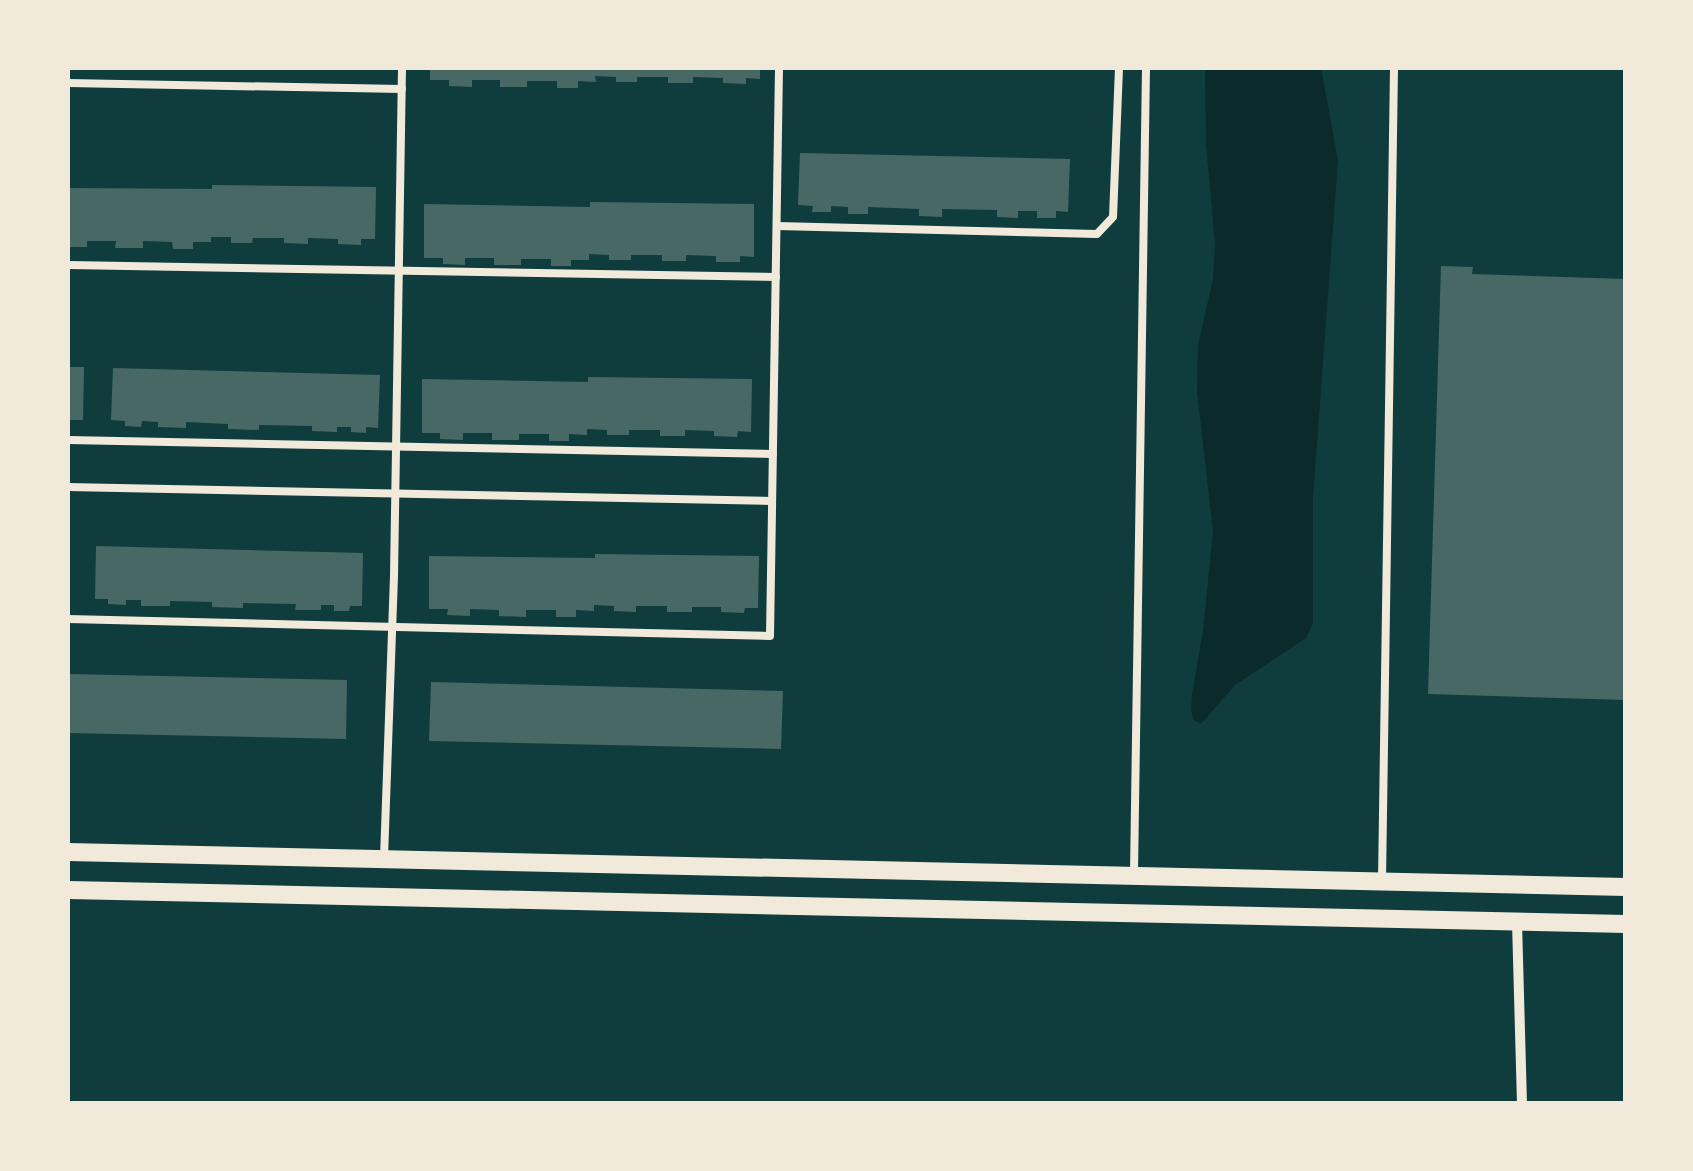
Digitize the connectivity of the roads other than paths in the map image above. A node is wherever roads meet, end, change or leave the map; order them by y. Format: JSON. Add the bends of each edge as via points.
{"nodes":[{"id":1,"x":402,"y":68,"type":"edge"},
{"id":2,"x":780,"y":68,"type":"edge"},
{"id":3,"x":1119,"y":68,"type":"edge"},
{"id":4,"x":1146,"y":68,"type":"edge"},
{"id":5,"x":1394,"y":68,"type":"edge"},
{"id":6,"x":68,"y":83,"type":"edge"},
{"id":7,"x":402,"y":89,"type":"junction"},
{"id":8,"x":777,"y":226,"type":"junction"},
{"id":9,"x":68,"y":266,"type":"edge"},
{"id":10,"x":398,"y":273,"type":"junction"},
{"id":11,"x":776,"y":277,"type":"junction"},
{"id":12,"x":68,"y":440,"type":"edge"},
{"id":13,"x":395,"y":447,"type":"junction"},
{"id":14,"x":773,"y":454,"type":"junction"},
{"id":15,"x":68,"y":487,"type":"edge"},
{"id":16,"x":394,"y":494,"type":"junction"},
{"id":17,"x":772,"y":501,"type":"junction"},
{"id":18,"x":68,"y":618,"type":"edge"},
{"id":19,"x":392,"y":627,"type":"junction"},
{"id":20,"x":68,"y":852,"type":"edge"},
{"id":21,"x":384,"y":859,"type":"junction"},
{"id":22,"x":1134,"y":876,"type":"junction"},
{"id":23,"x":1382,"y":881,"type":"junction"},
{"id":24,"x":1626,"y":886,"type":"edge"},
{"id":25,"x":68,"y":890,"type":"edge"},
{"id":26,"x":1517,"y":922,"type":"junction"},
{"id":27,"x":1626,"y":924,"type":"edge"},
{"id":28,"x":1522,"y":1104,"type":"edge"}],
"edges":[{"from":1,"to":7,"type":"lane"},
{"from":2,"to":8,"type":"lane"},
{"from":3,"to":8,"type":"lane","via":[[1113,217],[1097,234]]},
{"from":4,"to":22,"type":"lane"},
{"from":5,"to":23,"type":"lane"},
{"from":6,"to":7,"type":"lane"},
{"from":7,"to":10,"type":"lane"},
{"from":8,"to":11,"type":"lane"},
{"from":9,"to":10,"type":"lane"},
{"from":10,"to":11,"type":"lane"},
{"from":10,"to":13,"type":"lane"},
{"from":11,"to":14,"type":"lane"},
{"from":12,"to":13,"type":"lane"},
{"from":13,"to":14,"type":"lane"},
{"from":13,"to":16,"type":"lane"},
{"from":14,"to":17,"type":"lane"},
{"from":15,"to":16,"type":"lane"},
{"from":16,"to":17,"type":"lane"},
{"from":16,"to":19,"type":"lane"},
{"from":17,"to":19,"type":"lane","via":[[770,636]]},
{"from":18,"to":19,"type":"lane"},
{"from":19,"to":21,"type":"lane"},
{"from":20,"to":21,"type":"street"},
{"from":21,"to":22,"type":"street"},
{"from":22,"to":23,"type":"street"},
{"from":23,"to":24,"type":"street"},
{"from":25,"to":26,"type":"street"},
{"from":26,"to":27,"type":"street"},
{"from":26,"to":28,"type":"street"}]}
